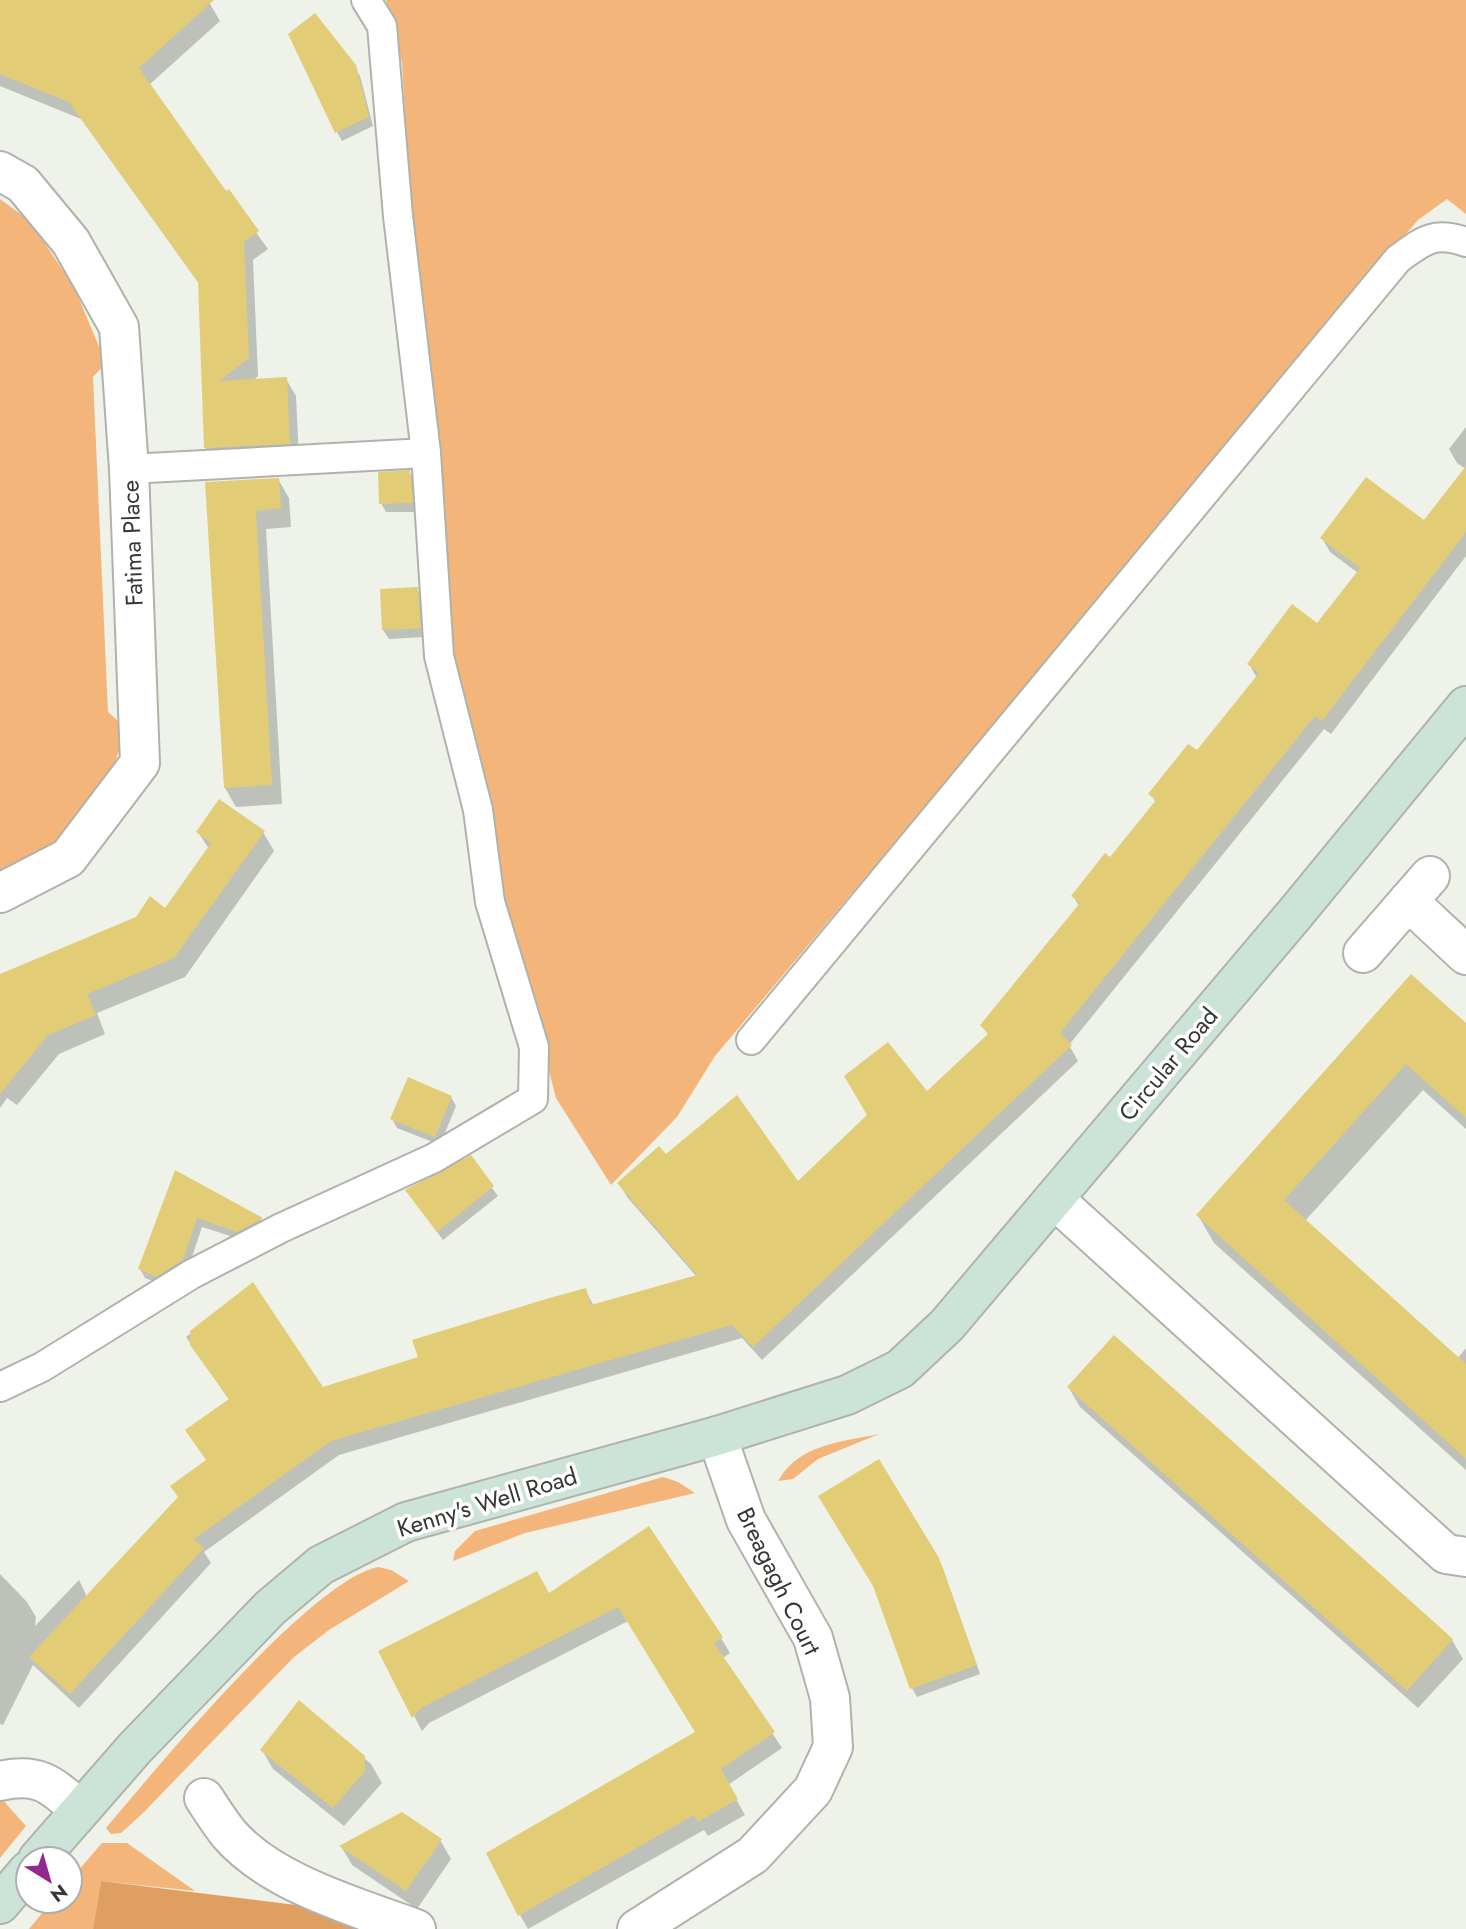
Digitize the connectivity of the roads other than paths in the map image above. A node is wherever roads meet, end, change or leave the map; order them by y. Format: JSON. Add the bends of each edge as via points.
{"nodes":[{"id":1,"x":366,"y":0,"type":"edge"},
{"id":2,"x":0,"y":171,"type":"edge"},
{"id":3,"x":1466,"y":242,"type":"edge"},
{"id":4,"x":426,"y":453,"type":"junction"},
{"id":5,"x":129,"y":469,"type":"junction"},
{"id":6,"x":1464,"y":714,"type":"edge"},
{"id":7,"x":0,"y":893,"type":"edge"},
{"id":8,"x":1363,"y":953,"type":"dead end"},
{"id":9,"x":1466,"y":955,"type":"edge"},
{"id":10,"x":751,"y":1040,"type":"dead end"},
{"id":11,"x":1054,"y":1199,"type":"junction"},
{"id":12,"x":0,"y":1387,"type":"edge"},
{"id":13,"x":848,"y":1395,"type":"joint"},
{"id":14,"x":717,"y":1436,"type":"junction"},
{"id":15,"x":1456,"y":1555,"type":"edge"},
{"id":16,"x":0,"y":1781,"type":"edge"},
{"id":17,"x":204,"y":1798,"type":"dead end"},
{"id":18,"x":80,"y":1810,"type":"junction"},
{"id":19,"x":50,"y":1845,"type":"edge"},
{"id":20,"x":14,"y":1888,"type":"edge"},
{"id":21,"x":0,"y":1904,"type":"edge"},
{"id":22,"x":416,"y":1929,"type":"edge"},
{"id":23,"x":637,"y":1929,"type":"edge"}],
"edges":[{"from":1,"to":4,"type":"lane","via":[[382,26],[398,216]]},
{"from":2,"to":5,"type":"street","name":"Fatima Place","via":[[23,184],[71,242],[119,327]]},
{"from":3,"to":10,"type":"lane","via":[[1447,235],[1426,239],[1398,259]]},
{"from":4,"to":5,"type":"lane"},
{"from":4,"to":12,"type":"lane","via":[[439,656],[478,810],[490,902],[534,1047],[533,1099],[434,1158],[192,1274],[42,1367]]},
{"from":5,"to":7,"type":"street","name":"Fatima Place","via":[[140,763],[68,858]]},
{"from":6,"to":11,"type":"main road","name":"Circular Road"},
{"from":8,"to":9,"type":"street","via":[[1419,889]]},
{"from":11,"to":13,"type":"main road","name":"Circular Road","via":[[947,1325],[900,1369]]},
{"from":11,"to":15,"type":"street"},
{"from":13,"to":14,"type":"main road","name":"Kenny's Well Road"},
{"from":14,"to":18,"type":"main road","name":"Kenny's Well Road","via":[[406,1522],[321,1565],[270,1608]]},
{"from":14,"to":23,"type":"street","name":"Breagagh Court","via":[[746,1520],[813,1638],[830,1698],[833,1747],[813,1790],[753,1855]]},
{"from":16,"to":18,"type":"street","via":[[20,1776],[50,1783]]},
{"from":17,"to":22,"type":"street","via":[[230,1835],[259,1860],[321,1894]]},
{"from":18,"to":19,"type":"main road","name":"Kenny's Well Road"},
{"from":20,"to":21,"type":"main road"}]}
